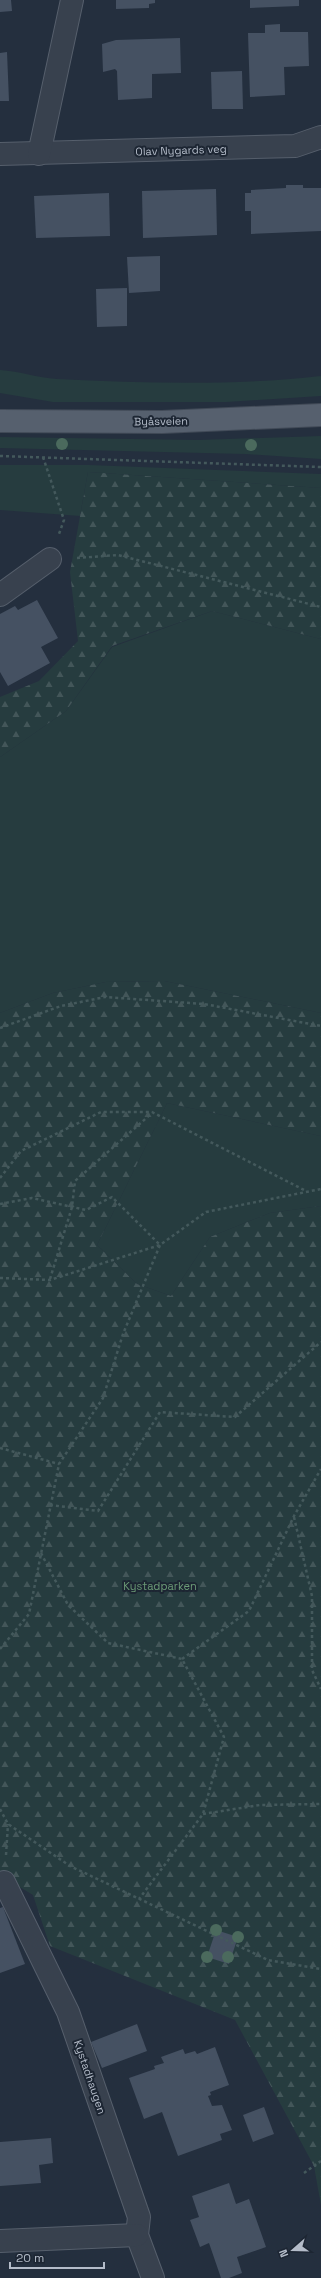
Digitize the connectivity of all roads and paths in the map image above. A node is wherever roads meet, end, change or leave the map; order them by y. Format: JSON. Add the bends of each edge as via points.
{"nodes":[{"id":1,"x":72,"y":0,"type":"edge"},
{"id":2,"x":321,"y":137,"type":"edge"},
{"id":3,"x":0,"y":154,"type":"edge"},
{"id":4,"x":39,"y":154,"type":"junction"},
{"id":5,"x":321,"y":415,"type":"edge"},
{"id":6,"x":0,"y":421,"type":"edge"},
{"id":7,"x":0,"y":456,"type":"edge"},
{"id":8,"x":43,"y":457,"type":"junction"},
{"id":9,"x":321,"y":467,"type":"edge"},
{"id":10,"x":50,"y":559,"type":"junction"},
{"id":11,"x":0,"y":595,"type":"edge"},
{"id":12,"x":321,"y":607,"type":"edge"},
{"id":13,"x":321,"y":1026,"type":"edge"},
{"id":14,"x":0,"y":1028,"type":"edge"},
{"id":15,"x":152,"y":1112,"type":"junction"},
{"id":16,"x":0,"y":1178,"type":"edge"},
{"id":17,"x":321,"y":1189,"type":"edge"},
{"id":18,"x":306,"y":1191,"type":"junction"},
{"id":19,"x":0,"y":1204,"type":"edge"},
{"id":20,"x":72,"y":1207,"type":"junction"},
{"id":21,"x":160,"y":1245,"type":"junction"},
{"id":22,"x":0,"y":1278,"type":"edge"},
{"id":23,"x":50,"y":1280,"type":"junction"},
{"id":24,"x":321,"y":1342,"type":"edge"},
{"id":25,"x":0,"y":1448,"type":"edge"},
{"id":26,"x":59,"y":1464,"type":"junction"},
{"id":27,"x":321,"y":1470,"type":"edge"},
{"id":28,"x":50,"y":1505,"type":"junction"},
{"id":29,"x":294,"y":1516,"type":"junction"},
{"id":30,"x":40,"y":1553,"type":"junction"},
{"id":31,"x":0,"y":1649,"type":"edge"},
{"id":32,"x":182,"y":1659,"type":"junction"},
{"id":33,"x":321,"y":1689,"type":"edge"},
{"id":34,"x":321,"y":1804,"type":"edge"},
{"id":35,"x":0,"y":1810,"type":"edge"},
{"id":36,"x":203,"y":1814,"type":"junction"},
{"id":37,"x":4,"y":1882,"type":"dead end"},
{"id":38,"x":139,"y":1899,"type":"junction"},
{"id":39,"x":321,"y":1970,"type":"edge"},
{"id":40,"x":321,"y":2161,"type":"edge"},
{"id":41,"x":304,"y":2173,"type":"dead end"},
{"id":42,"x":137,"y":2235,"type":"junction"},
{"id":43,"x":0,"y":2241,"type":"edge"},
{"id":44,"x":153,"y":2278,"type":"edge"}],
"edges":[{"from":1,"to":4,"type":"street"},
{"from":2,"to":4,"type":"street","name":"Olav Nygards veg","via":[[295,146]]},
{"from":3,"to":4,"type":"street","name":"Olav Nygards veg"},
{"from":5,"to":6,"type":"main road","name":"Byåsveien","via":[[162,422]]},
{"from":7,"to":8,"type":"path"},
{"from":8,"to":9,"type":"path"},
{"from":8,"to":10,"type":"path","via":[[64,520]]},
{"from":10,"to":11,"type":"street"},
{"from":10,"to":12,"type":"path","via":[[118,556]]},
{"from":13,"to":14,"type":"path","via":[[204,1004],[105,997],[62,1006]]},
{"from":15,"to":16,"type":"path","via":[[102,1112],[20,1151]]},
{"from":15,"to":18,"type":"path"},
{"from":15,"to":20,"type":"path","via":[[75,1181]]},
{"from":17,"to":18,"type":"path"},
{"from":18,"to":21,"type":"path","via":[[206,1212]]},
{"from":19,"to":20,"type":"path","via":[[32,1198]]},
{"from":20,"to":21,"type":"path","via":[[86,1210],[112,1198]]},
{"from":20,"to":23,"type":"path"},
{"from":21,"to":23,"type":"path"},
{"from":21,"to":26,"type":"path","via":[[123,1334],[103,1398]]},
{"from":22,"to":23,"type":"path"},
{"from":24,"to":28,"type":"path","via":[[235,1417],[160,1412],[98,1511]]},
{"from":25,"to":26,"type":"path"},
{"from":26,"to":28,"type":"path"},
{"from":27,"to":29,"type":"path"},
{"from":28,"to":30,"type":"path"},
{"from":29,"to":32,"type":"path","via":[[249,1611]]},
{"from":29,"to":33,"type":"path","via":[[312,1596],[312,1670]]},
{"from":30,"to":31,"type":"path","via":[[29,1614]]},
{"from":30,"to":32,"type":"path","via":[[68,1605],[108,1643]]},
{"from":32,"to":36,"type":"path","via":[[224,1737]]},
{"from":34,"to":36,"type":"path","via":[[260,1805]]},
{"from":35,"to":38,"type":"path","via":[[8,1824],[70,1866]]},
{"from":36,"to":38,"type":"path"},
{"from":37,"to":42,"type":"street","name":"Kystadhaugen","via":[[68,2012],[140,2217]]},
{"from":38,"to":39,"type":"path","via":[[268,1960]]},
{"from":40,"to":41,"type":"path"},
{"from":42,"to":43,"type":"street"},
{"from":42,"to":44,"type":"street","name":"Kystadhaugen"}]}
